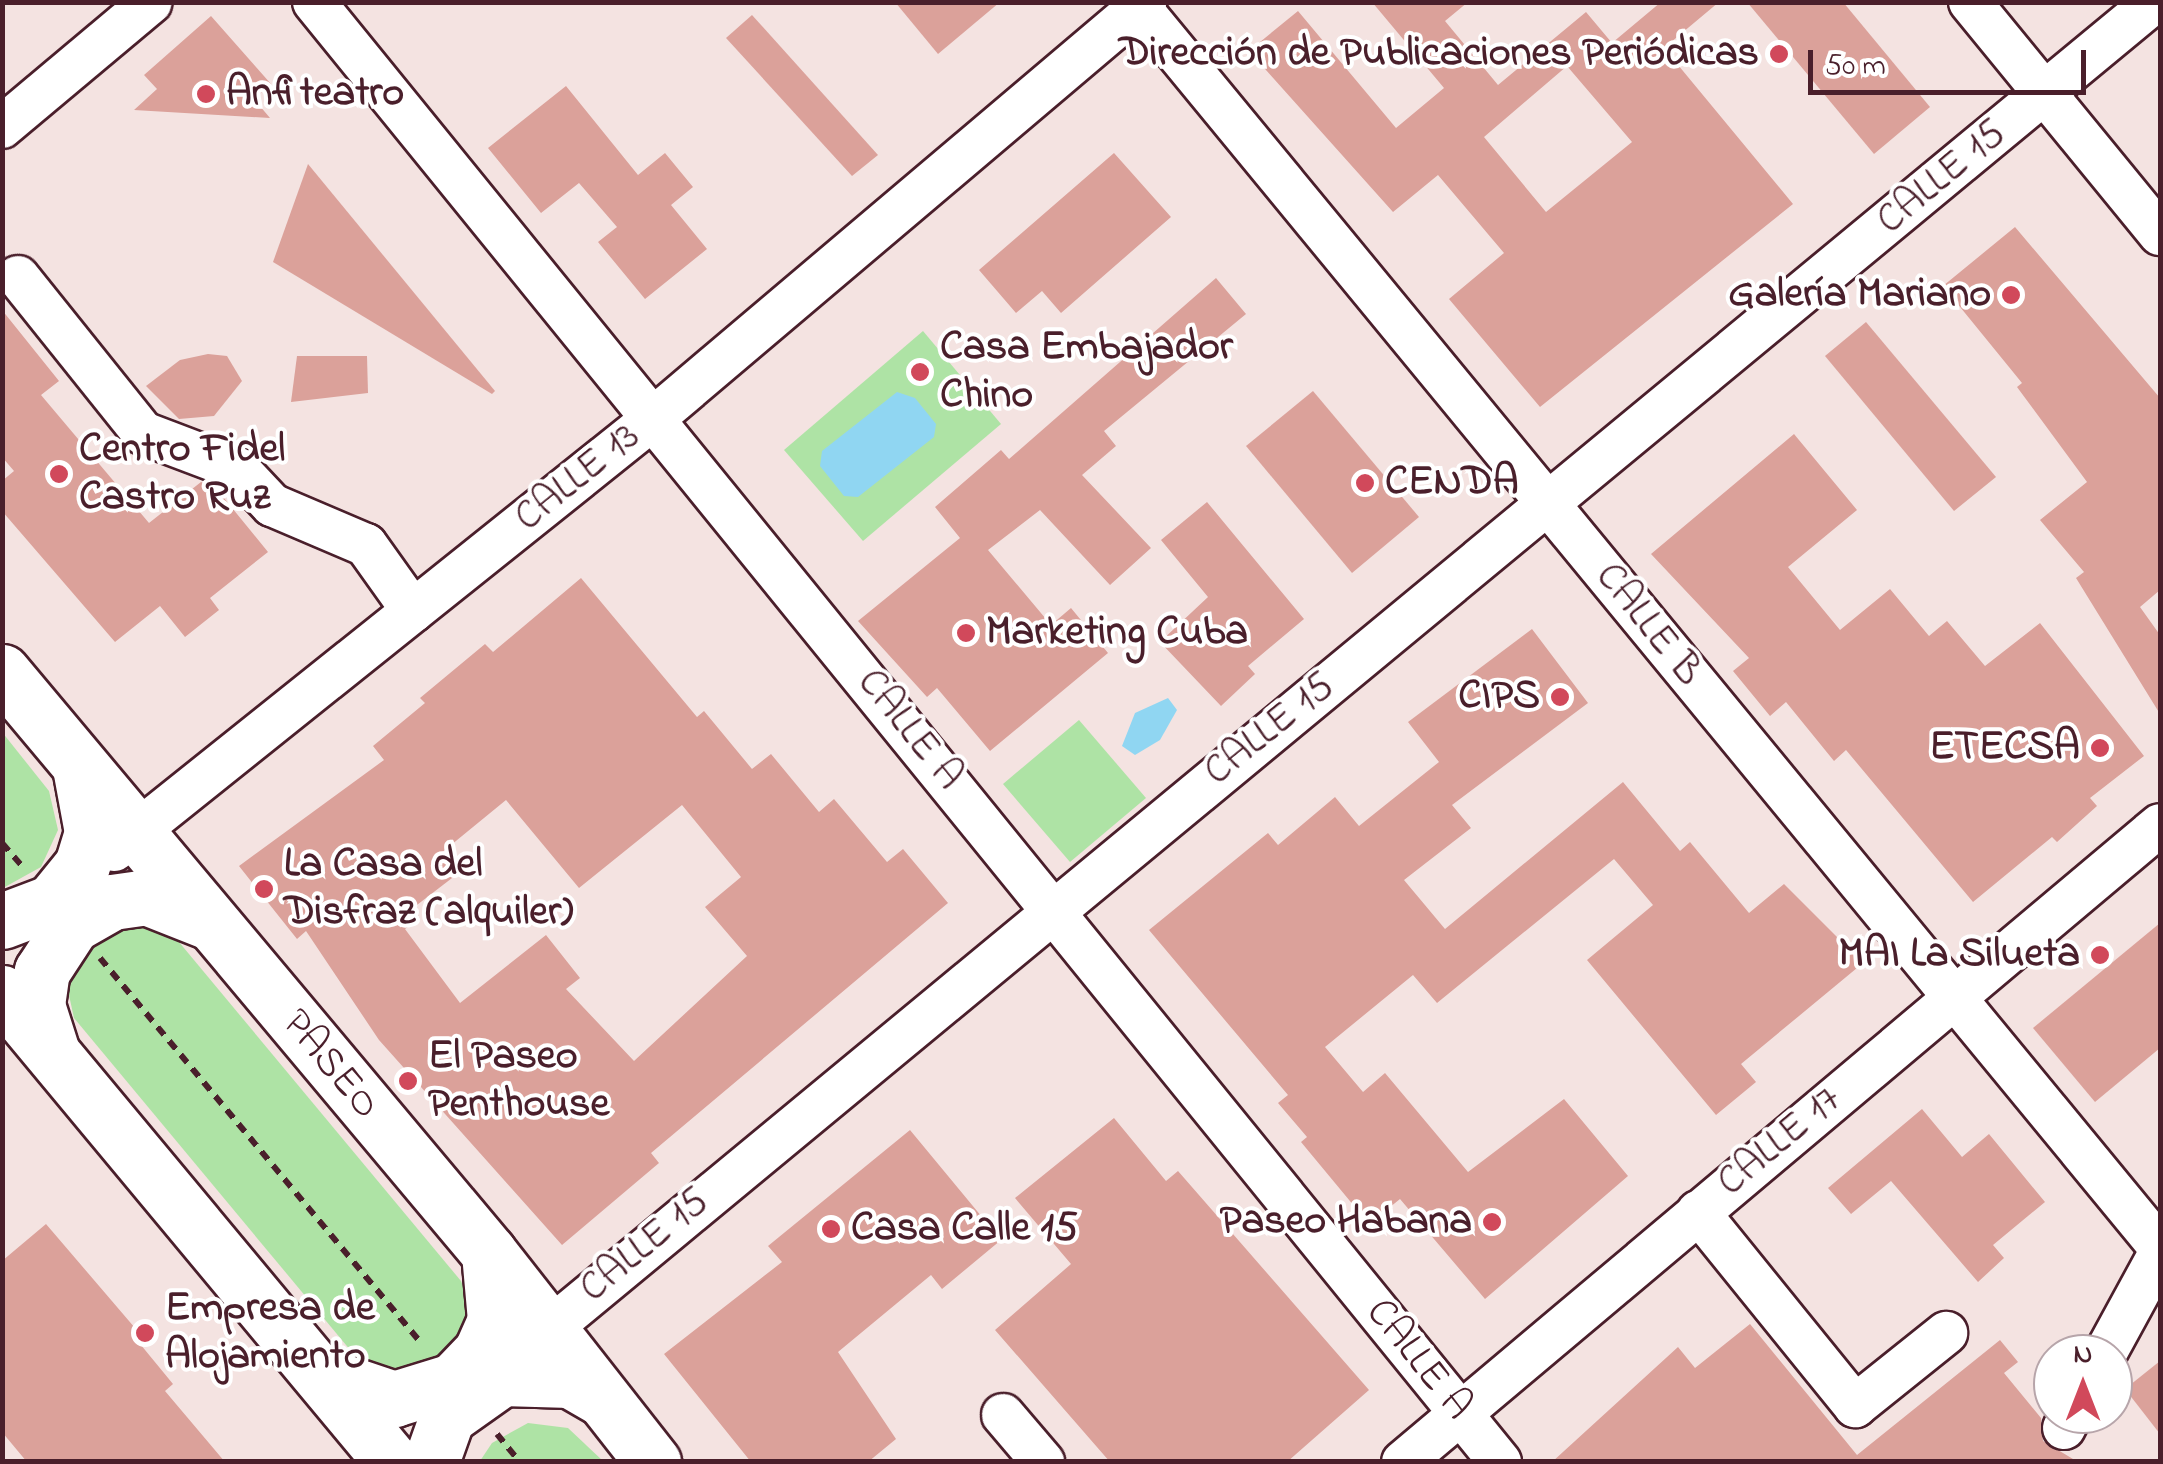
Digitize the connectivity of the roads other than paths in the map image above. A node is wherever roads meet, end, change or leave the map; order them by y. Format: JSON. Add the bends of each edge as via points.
{"nodes":[{"id":1,"x":151,"y":2,"type":"edge"},
{"id":2,"x":314,"y":2,"type":"edge"},
{"id":3,"x":1970,"y":2,"type":"edge"},
{"id":4,"x":2154,"y":2,"type":"edge"},
{"id":5,"x":1140,"y":4,"type":"edge"},
{"id":6,"x":2045,"y":93,"type":"junction"},
{"id":7,"x":2,"y":127,"type":"edge"},
{"id":8,"x":2160,"y":234,"type":"edge"},
{"id":9,"x":18,"y":276,"type":"dead end"},
{"id":10,"x":654,"y":418,"type":"junction"},
{"id":11,"x":1548,"y":503,"type":"junction"},
{"id":12,"x":413,"y":611,"type":"junction"},
{"id":13,"x":2,"y":672,"type":"edge"},
{"id":14,"x":79,"y":766,"type":"junction"},
{"id":15,"x":2160,"y":825,"type":"edge"},
{"id":16,"x":136,"y":832,"type":"junction"},
{"id":17,"x":1052,"y":908,"type":"junction"},
{"id":18,"x":42,"y":916,"type":"edge"},
{"id":19,"x":210,"y":922,"type":"junction"},
{"id":20,"x":2,"y":943,"type":"edge"},
{"id":21,"x":2,"y":994,"type":"edge"},
{"id":22,"x":1953,"y":995,"type":"junction"},
{"id":23,"x":63,"y":1067,"type":"junction"},
{"id":24,"x":1698,"y":1212,"type":"junction"},
{"id":25,"x":2160,"y":1250,"type":"edge"},
{"id":26,"x":489,"y":1253,"type":"junction"},
{"id":27,"x":547,"y":1329,"type":"junction"},
{"id":28,"x":1946,"y":1333,"type":"dead end"},
{"id":29,"x":2116,"y":1334,"type":"edge"},
{"id":30,"x":329,"y":1377,"type":"junction"},
{"id":31,"x":460,"y":1389,"type":"junction"},
{"id":32,"x":600,"y":1397,"type":"junction"},
{"id":33,"x":1461,"y":1413,"type":"junction"},
{"id":34,"x":1002,"y":1415,"type":"dead end"},
{"id":35,"x":391,"y":1461,"type":"edge"},
{"id":36,"x":430,"y":1462,"type":"edge"},
{"id":37,"x":652,"y":1462,"type":"edge"},
{"id":38,"x":1042,"y":1462,"type":"edge"},
{"id":39,"x":1403,"y":1462,"type":"edge"},
{"id":40,"x":1500,"y":1462,"type":"edge"}],
"edges":[{"from":1,"to":7,"type":"street"},
{"from":2,"to":10,"type":"street","name":"CALLE A"},
{"from":3,"to":6,"type":"street"},
{"from":4,"to":6,"type":"street","name":"CALLE 15"},
{"from":5,"to":10,"type":"street","name":"CALLE 13"},
{"from":5,"to":11,"type":"street","name":"CALLE B"},
{"from":6,"to":8,"type":"street"},
{"from":6,"to":11,"type":"street","name":"CALLE 15"},
{"from":9,"to":12,"type":"street","via":[[143,433],[238,469],[272,505],[366,545]]},
{"from":10,"to":12,"type":"street","name":"CALLE 13"},
{"from":10,"to":17,"type":"street","name":"CALLE A"},
{"from":11,"to":17,"type":"street","name":"CALLE 15"},
{"from":11,"to":22,"type":"street","name":"CALLE B"},
{"from":12,"to":16,"type":"street","name":"CALLE 13"},
{"from":13,"to":14,"type":"main road","name":"PASEO"},
{"from":14,"to":16,"type":"main road","name":"PASEO"},
{"from":14,"to":18,"type":"main road","via":[[92,832],[82,865]]},
{"from":15,"to":22,"type":"street","name":"CALLE 17"},
{"from":16,"to":18,"type":"street","name":"CALLE 13"},
{"from":16,"to":19,"type":"main road","name":"PASEO"},
{"from":17,"to":27,"type":"street","name":"CALLE 15"},
{"from":17,"to":33,"type":"street","name":"CALLE A"},
{"from":18,"to":19,"type":"main road","via":[[146,897]]},
{"from":18,"to":20,"type":"street","name":"CALLE 13"},
{"from":18,"to":23,"type":"main road","via":[[37,1005],[44,1039]]},
{"from":19,"to":26,"type":"main road","name":"PASEO"},
{"from":21,"to":23,"type":"main road"},
{"from":22,"to":24,"type":"street","name":"CALLE 17"},
{"from":22,"to":25,"type":"street","name":"CALLE B"},
{"from":23,"to":30,"type":"main road"},
{"from":24,"to":28,"type":"street","via":[[1854,1406]]},
{"from":24,"to":33,"type":"street","name":"CALLE 17"},
{"from":25,"to":29,"type":"street"},
{"from":26,"to":27,"type":"main road","name":"PASEO"},
{"from":26,"to":31,"type":"main road","via":[[495,1320]]},
{"from":27,"to":31,"type":"street","name":"CALLE 15"},
{"from":27,"to":32,"type":"main road","name":"PASEO"},
{"from":30,"to":31,"type":"main road","via":[[394,1399]]},
{"from":30,"to":35,"type":"main road"},
{"from":31,"to":32,"type":"main road","via":[[536,1373]]},
{"from":31,"to":35,"type":"street","name":"CALLE 15"},
{"from":31,"to":36,"type":"main road"},
{"from":32,"to":37,"type":"main road","name":"PASEO"},
{"from":33,"to":39,"type":"street","name":"CALLE 17"},
{"from":33,"to":40,"type":"street","name":"CALLE A"},
{"from":34,"to":38,"type":"street"}]}
